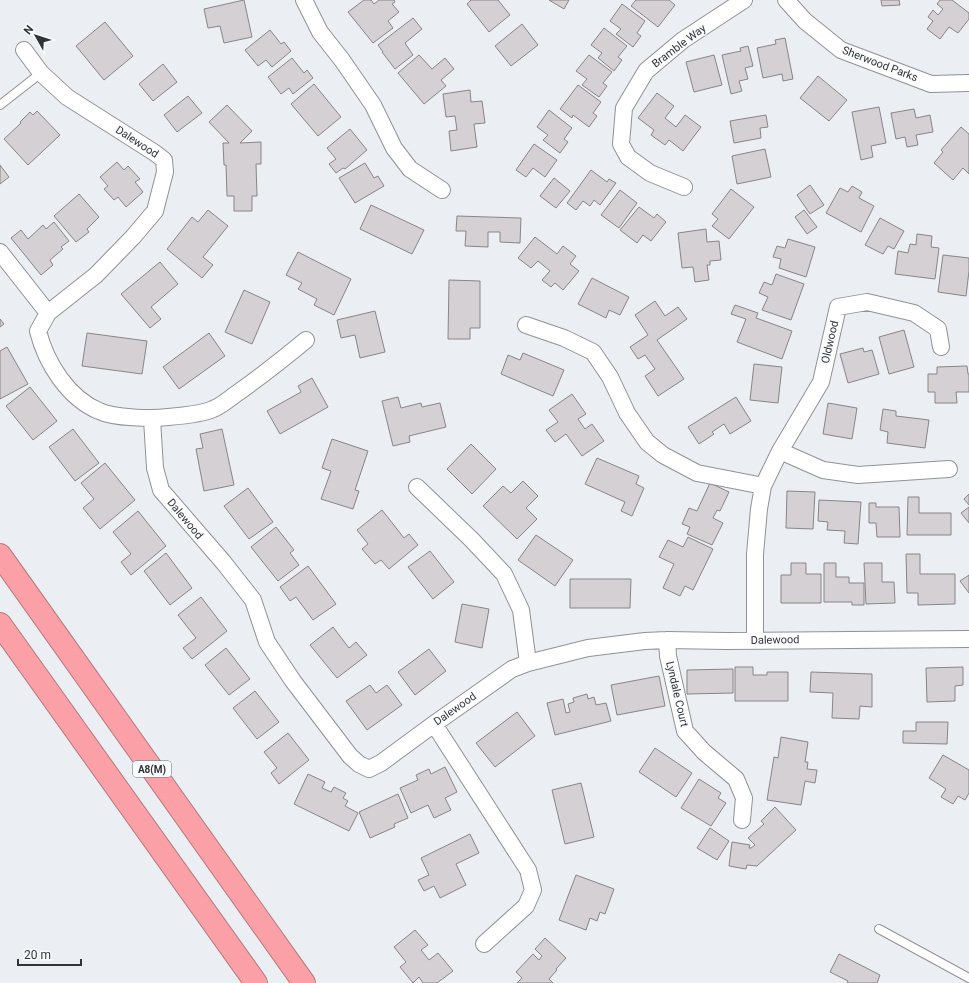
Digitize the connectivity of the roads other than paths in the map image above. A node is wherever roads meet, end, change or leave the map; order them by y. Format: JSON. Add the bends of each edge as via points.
{"nodes":[{"id":1,"x":304,"y":0,"type":"edge"},
{"id":2,"x":744,"y":0,"type":"edge"},
{"id":3,"x":786,"y":0,"type":"edge"},
{"id":4,"x":24,"y":50,"type":"dead end"},
{"id":5,"x":41,"y":73,"type":"junction"},
{"id":6,"x":969,"y":83,"type":"edge"},
{"id":7,"x":0,"y":105,"type":"edge"},
{"id":8,"x":684,"y":187,"type":"dead end"},
{"id":9,"x":442,"y":190,"type":"dead end"},
{"id":10,"x":0,"y":252,"type":"edge"},
{"id":11,"x":48,"y":313,"type":"junction"},
{"id":12,"x":526,"y":326,"type":"dead end"},
{"id":13,"x":306,"y":340,"type":"dead end"},
{"id":14,"x":941,"y":347,"type":"dead end"},
{"id":15,"x":152,"y":419,"type":"junction"},
{"id":16,"x":780,"y":451,"type":"junction"},
{"id":17,"x":949,"y":469,"type":"dead end"},
{"id":18,"x":763,"y":486,"type":"junction"},
{"id":19,"x":417,"y":487,"type":"dead end"},
{"id":20,"x":0,"y":555,"type":"edge"},
{"id":21,"x":0,"y":624,"type":"edge"},
{"id":22,"x":667,"y":640,"type":"junction"},
{"id":23,"x":969,"y":640,"type":"edge"},
{"id":24,"x":755,"y":641,"type":"junction"},
{"id":25,"x":528,"y":663,"type":"junction"},
{"id":26,"x":434,"y":724,"type":"junction"},
{"id":27,"x":742,"y":820,"type":"dead end"},
{"id":28,"x":879,"y":929,"type":"dead end"},
{"id":29,"x":484,"y":944,"type":"dead end"},
{"id":30,"x":969,"y":978,"type":"edge"},
{"id":31,"x":256,"y":983,"type":"edge"},
{"id":32,"x":304,"y":983,"type":"edge"}],
"edges":[{"from":1,"to":9,"type":"street","via":[[320,32],[373,105],[394,148],[410,169]]},
{"from":2,"to":8,"type":"street","name":"Bramble Way","via":[[683,40],[646,71],[624,108],[621,144],[628,157],[650,173]]},
{"from":3,"to":6,"type":"street","name":"Sherwood Parks","via":[[805,21],[841,50],[931,84]]},
{"from":4,"to":5,"type":"street","name":"Dalewood"},
{"from":5,"to":7,"type":"lane"},
{"from":5,"to":11,"type":"street","name":"Dalewood","via":[[67,97],[164,160],[165,172],[155,211],[96,275]]},
{"from":10,"to":11,"type":"street"},
{"from":11,"to":15,"type":"street","name":"Dalewood","via":[[38,331],[41,342],[55,371],[76,396],[99,412]]},
{"from":12,"to":18,"type":"street","via":[[564,338],[593,352],[610,378],[627,413],[647,442],[663,455],[697,473]]},
{"from":13,"to":15,"type":"street","name":"Dalewood","via":[[269,370],[213,409]]},
{"from":14,"to":16,"type":"street","name":"Oldwood","via":[[938,329],[914,313],[867,302],[838,307],[821,382]]},
{"from":15,"to":26,"type":"street","name":"Dalewood","via":[[155,468],[161,490],[224,563],[252,600],[268,642],[350,756],[358,764],[369,769]]},
{"from":16,"to":17,"type":"street","via":[[823,470],[858,475]]},
{"from":16,"to":18,"type":"street","name":"Oldwood"},
{"from":18,"to":24,"type":"street","name":"Oldwood","via":[[755,554]]},
{"from":19,"to":25,"type":"street","via":[[504,574],[521,610]]},
{"from":20,"to":32,"type":"highway","number":"A8(M)"},
{"from":21,"to":31,"type":"highway"},
{"from":22,"to":24,"type":"street","name":"Dalewood"},
{"from":22,"to":25,"type":"street","name":"Dalewood","via":[[645,640],[588,648]]},
{"from":22,"to":27,"type":"street","name":"Lyndale Court","via":[[668,656],[685,731],[704,752],[736,779],[744,798]]},
{"from":23,"to":24,"type":"street","name":"Dalewood"},
{"from":25,"to":26,"type":"street","name":"Dalewood","via":[[512,669]]},
{"from":26,"to":29,"type":"street","via":[[528,870],[533,890],[526,906]]},
{"from":28,"to":30,"type":"lane"}]}
